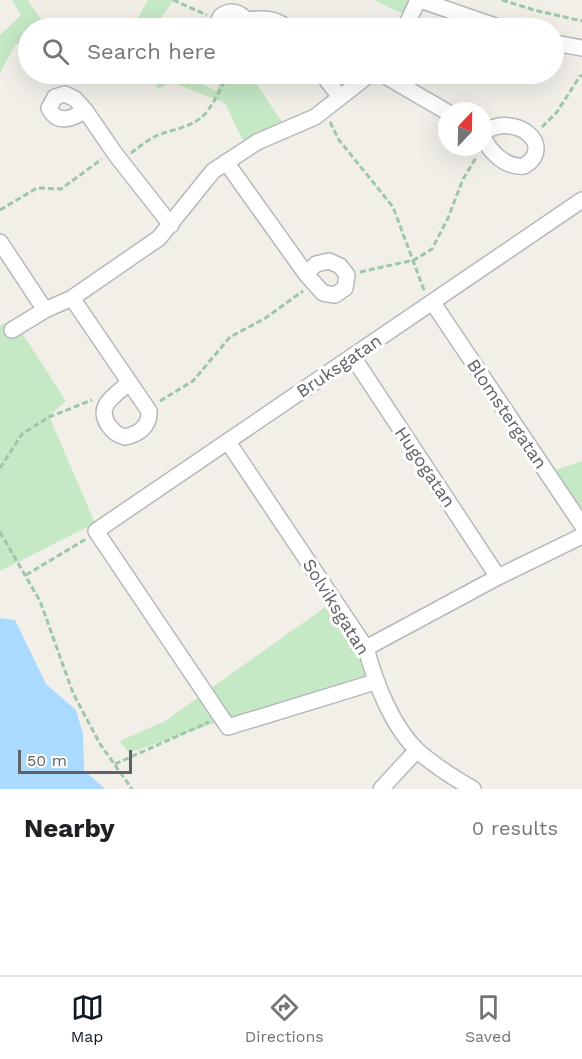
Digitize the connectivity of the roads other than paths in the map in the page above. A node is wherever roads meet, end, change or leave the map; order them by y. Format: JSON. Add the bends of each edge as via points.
{"nodes":[{"id":1,"x":419,"y":0,"type":"edge"},
{"id":2,"x":221,"y":18,"type":"edge"},
{"id":3,"x":244,"y":18,"type":"edge"},
{"id":4,"x":410,"y":18,"type":"edge"},
{"id":5,"x":472,"y":18,"type":"edge"},
{"id":6,"x":564,"y":45,"type":"edge"},
{"id":7,"x":582,"y":48,"type":"edge"},
{"id":8,"x":330,"y":84,"type":"edge"},
{"id":9,"x":357,"y":84,"type":"edge"},
{"id":10,"x":399,"y":84,"type":"edge"},
{"id":11,"x":340,"y":97,"type":"junction"},
{"id":12,"x":438,"y":107,"type":"edge"},
{"id":13,"x":86,"y":110,"type":"dead end"},
{"id":14,"x":484,"y":138,"type":"edge"},
{"id":15,"x":226,"y":162,"type":"junction"},
{"id":16,"x":582,"y":200,"type":"edge"},
{"id":17,"x":171,"y":225,"type":"junction"},
{"id":18,"x":0,"y":242,"type":"edge"},
{"id":19,"x":310,"y":279,"type":"junction"},
{"id":20,"x":72,"y":298,"type":"junction"},
{"id":21,"x":433,"y":303,"type":"junction"},
{"id":22,"x":45,"y":310,"type":"junction"},
{"id":23,"x":12,"y":330,"type":"dead end"},
{"id":24,"x":353,"y":357,"type":"junction"},
{"id":25,"x":129,"y":383,"type":"junction"},
{"id":26,"x":228,"y":442,"type":"junction"},
{"id":27,"x":582,"y":525,"type":"edge"},
{"id":28,"x":582,"y":536,"type":"edge"},
{"id":29,"x":498,"y":576,"type":"junction"},
{"id":30,"x":366,"y":648,"type":"junction"},
{"id":31,"x":375,"y":682,"type":"junction"},
{"id":32,"x":417,"y":750,"type":"junction"},
{"id":33,"x":381,"y":789,"type":"edge"},
{"id":34,"x":473,"y":789,"type":"edge"}],
"edges":[{"from":1,"to":4,"type":"street"},
{"from":1,"to":5,"type":"street"},
{"from":2,"to":3,"type":"street","via":[[232,11]]},
{"from":6,"to":7,"type":"street"},
{"from":8,"to":11,"type":"street"},
{"from":9,"to":11,"type":"street"},
{"from":10,"to":12,"type":"street"},
{"from":11,"to":15,"type":"street","via":[[315,117],[257,142]]},
{"from":13,"to":17,"type":"street"},
{"from":14,"to":14,"type":"street","via":[[502,124],[521,129],[533,137],[535,152],[524,166],[513,165],[491,151]]},
{"from":15,"to":17,"type":"street","via":[[213,171]]},
{"from":15,"to":19,"type":"street"},
{"from":16,"to":21,"type":"street","name":"Bruksgatan"},
{"from":17,"to":20,"type":"street","via":[[159,238]]},
{"from":18,"to":22,"type":"street"},
{"from":19,"to":19,"type":"street","via":[[316,264],[329,261],[347,275],[345,288],[335,295],[323,293]]},
{"from":20,"to":22,"type":"street"},
{"from":20,"to":25,"type":"street"},
{"from":21,"to":24,"type":"street","name":"Bruksgatan"},
{"from":21,"to":27,"type":"street","name":"Blomstergatan"},
{"from":22,"to":23,"type":"street"},
{"from":24,"to":26,"type":"street","name":"Bruksgatan"},
{"from":24,"to":29,"type":"street","name":"Hugogatan"},
{"from":25,"to":25,"type":"street","via":[[149,416],[147,425],[125,437],[113,432],[104,419],[104,410]]},
{"from":26,"to":30,"type":"street","name":"Solviksgatan"},
{"from":26,"to":31,"type":"street","name":"Bruksgatan","via":[[96,531],[225,722]]},
{"from":28,"to":29,"type":"street"},
{"from":29,"to":30,"type":"street"},
{"from":30,"to":31,"type":"street","name":"Solviksgatan"},
{"from":31,"to":32,"type":"street","name":"Solviksgatan"},
{"from":32,"to":33,"type":"street"},
{"from":32,"to":34,"type":"street","name":"Solviksgatan"}]}
